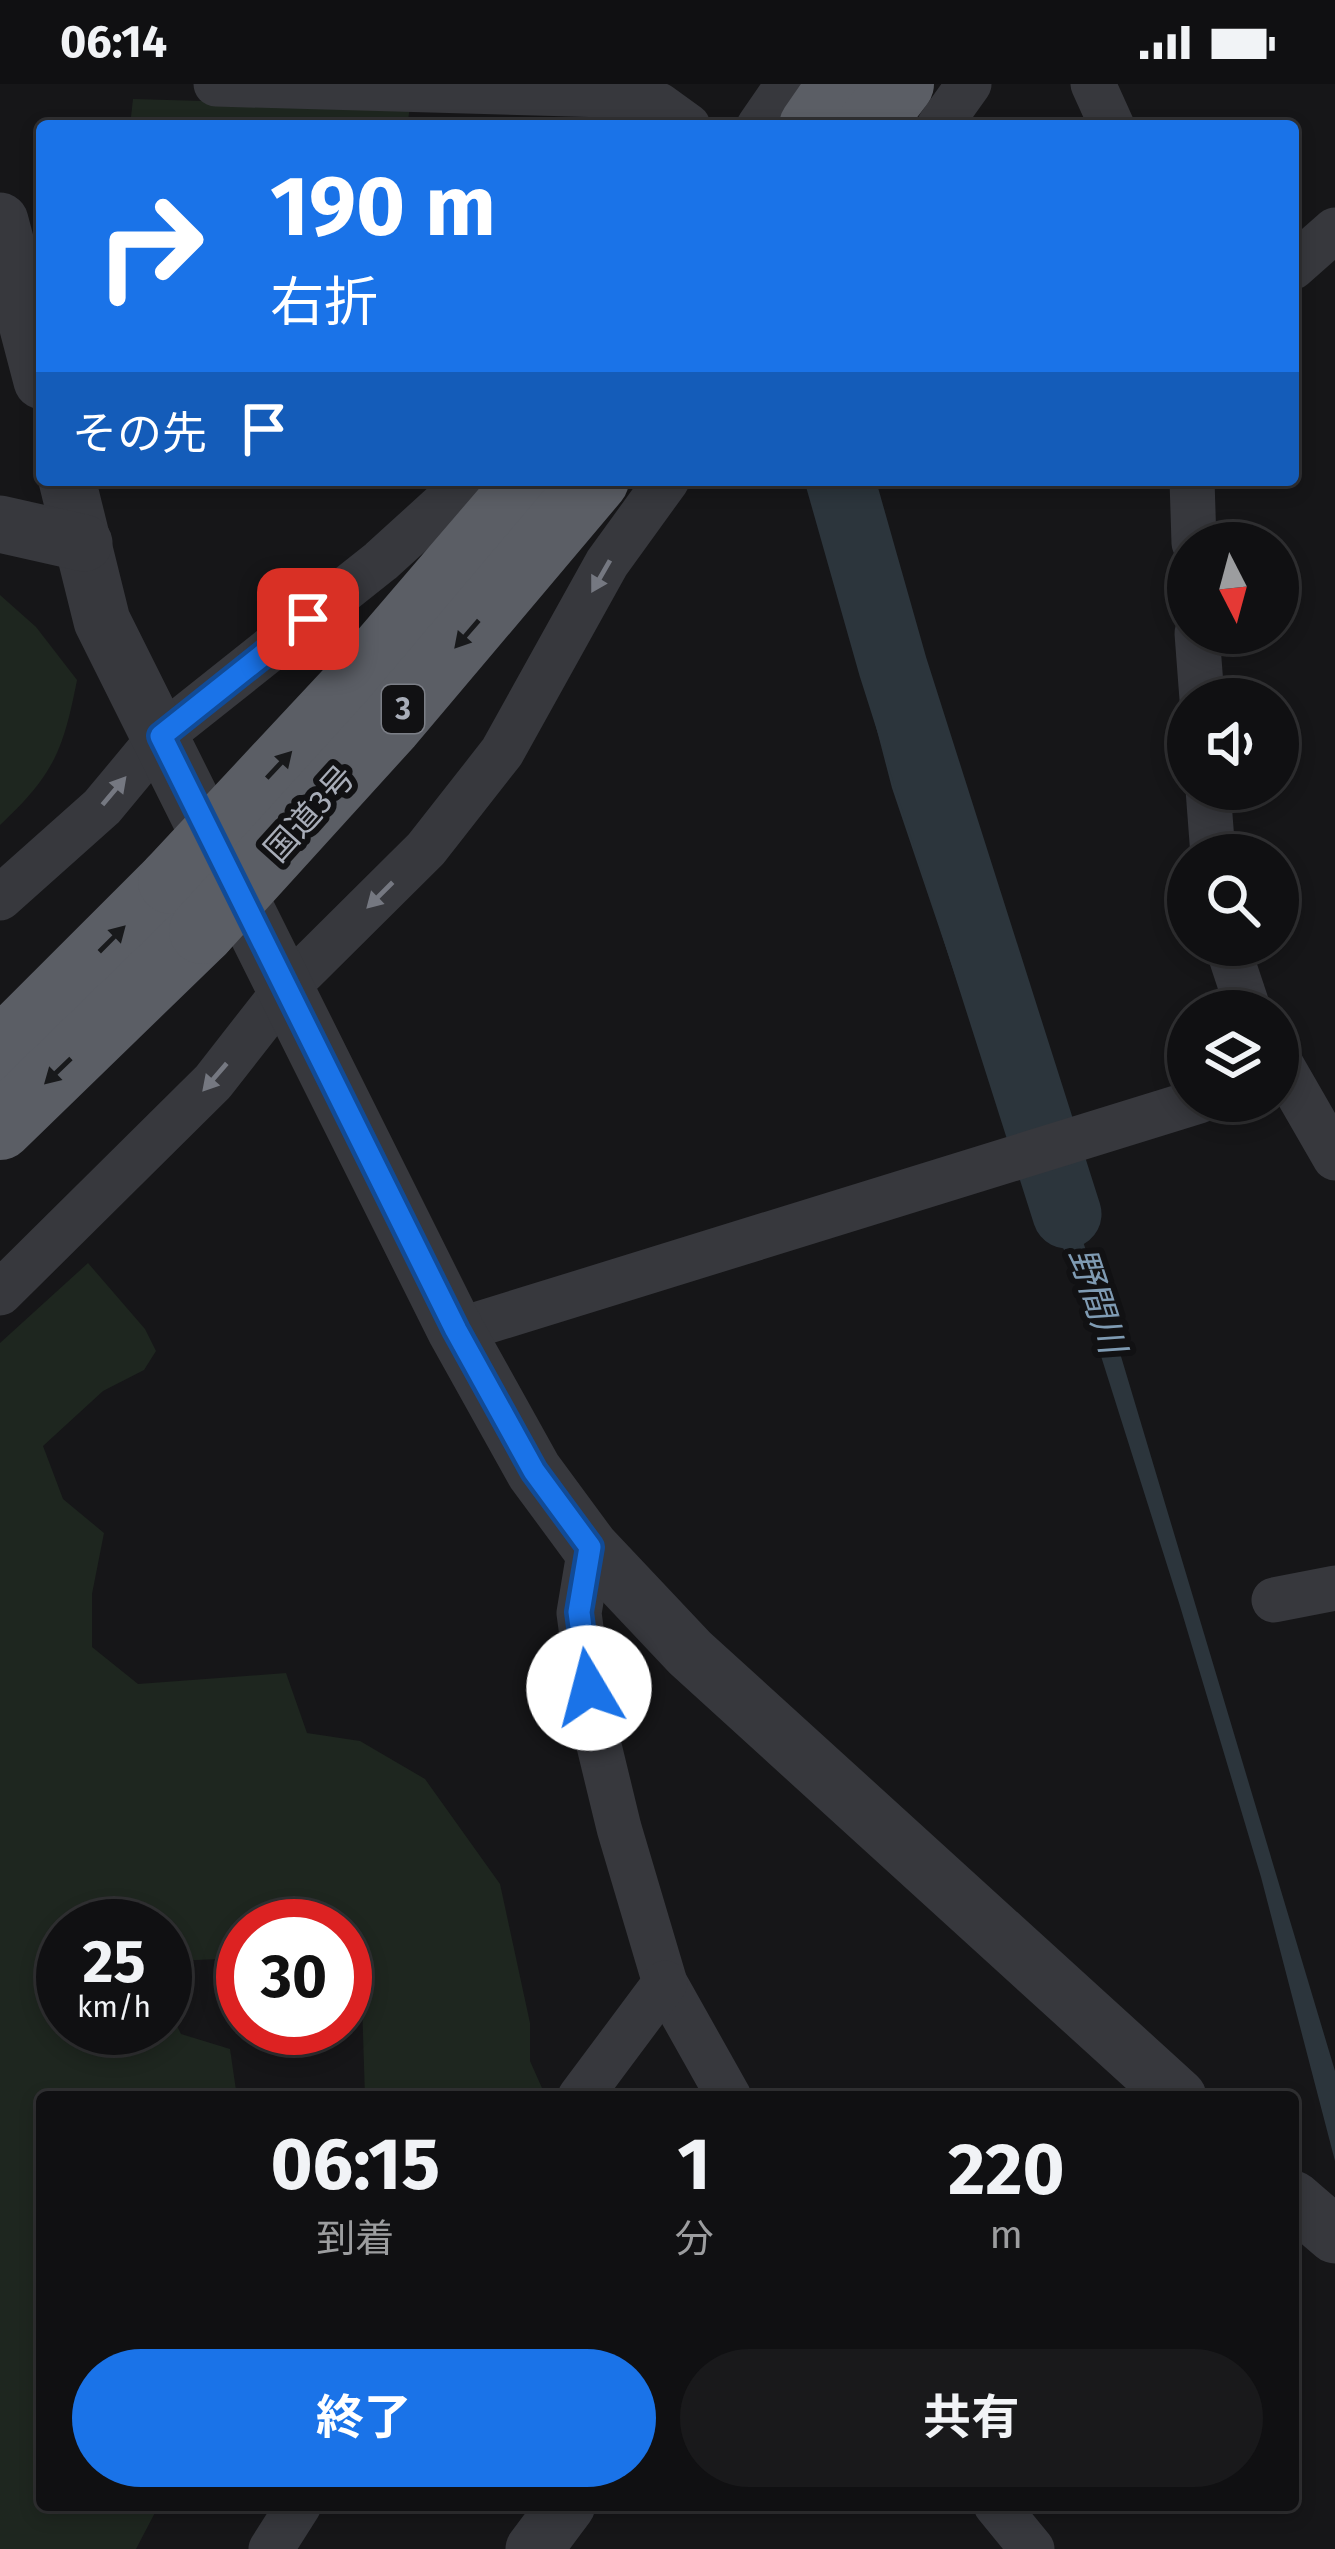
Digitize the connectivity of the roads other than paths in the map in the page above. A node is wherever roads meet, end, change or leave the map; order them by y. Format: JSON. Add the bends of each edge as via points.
{"nodes":[{"id":1,"x":215,"y":84,"type":"edge"},
{"id":2,"x":788,"y":84,"type":"edge"},
{"id":3,"x":841,"y":84,"type":"edge"},
{"id":4,"x":901,"y":84,"type":"edge"},
{"id":5,"x":969,"y":84,"type":"edge"},
{"id":6,"x":1093,"y":84,"type":"edge"},
{"id":7,"x":517,"y":89,"type":"edge"},
{"id":8,"x":679,"y":120,"type":"edge"},
{"id":9,"x":763,"y":120,"type":"edge"},
{"id":10,"x":816,"y":120,"type":"edge"},
{"id":11,"x":874,"y":120,"type":"edge"},
{"id":12,"x":943,"y":120,"type":"edge"},
{"id":13,"x":1109,"y":120,"type":"edge"},
{"id":14,"x":0,"y":220,"type":"edge"},
{"id":15,"x":1335,"y":230,"type":"edge"},
{"id":16,"x":1299,"y":262,"type":"edge"},
{"id":17,"x":36,"y":359,"type":"edge"},
{"id":18,"x":69,"y":486,"type":"edge"},
{"id":19,"x":463,"y":486,"type":"edge"},
{"id":20,"x":525,"y":486,"type":"edge"},
{"id":21,"x":591,"y":486,"type":"edge"},
{"id":22,"x":664,"y":486,"type":"edge"},
{"id":23,"x":1192,"y":486,"type":"edge"},
{"id":24,"x":1193,"y":522,"type":"edge"},
{"id":25,"x":0,"y":524,"type":"edge"},
{"id":26,"x":83,"y":543,"type":"junction"},
{"id":27,"x":161,"y":736,"type":"junction"},
{"id":28,"x":0,"y":898,"type":"edge"},
{"id":29,"x":186,"y":906,"type":"junction"},
{"id":30,"x":288,"y":986,"type":"junction"},
{"id":31,"x":0,"y":1052,"type":"edge"},
{"id":32,"x":1299,"y":1099,"type":"edge"},
{"id":33,"x":1167,"y":1111,"type":"edge"},
{"id":34,"x":0,"y":1126,"type":"edge"},
{"id":35,"x":1335,"y":1158,"type":"edge"},
{"id":36,"x":0,"y":1293,"type":"edge"},
{"id":37,"x":456,"y":1330,"type":"junction"},
{"id":38,"x":590,"y":1547,"type":"junction"},
{"id":39,"x":1335,"y":1588,"type":"edge"},
{"id":40,"x":1274,"y":1600,"type":"dead end"},
{"id":41,"x":665,"y":1983,"type":"junction"},
{"id":42,"x":584,"y":2091,"type":"edge"},
{"id":43,"x":726,"y":2091,"type":"edge"},
{"id":44,"x":1171,"y":2091,"type":"edge"},
{"id":45,"x":1299,"y":2204,"type":"edge"},
{"id":46,"x":1335,"y":2235,"type":"edge"},
{"id":47,"x":295,"y":2511,"type":"edge"},
{"id":48,"x":562,"y":2511,"type":"edge"},
{"id":49,"x":1001,"y":2511,"type":"edge"},
{"id":50,"x":271,"y":2549,"type":"edge"},
{"id":51,"x":534,"y":2549,"type":"edge"},
{"id":52,"x":1032,"y":2549,"type":"edge"}],
"edges":[{"from":1,"to":7,"type":"street"},
{"from":2,"to":9,"type":"street"},
{"from":3,"to":10,"type":"highway"},
{"from":4,"to":11,"type":"highway"},
{"from":5,"to":12,"type":"street"},
{"from":6,"to":13,"type":"street"},
{"from":7,"to":8,"type":"street","via":[[608,95],[658,105]]},
{"from":14,"to":17,"type":"street"},
{"from":15,"to":16,"type":"street"},
{"from":18,"to":26,"type":"street"},
{"from":19,"to":27,"type":"street"},
{"from":29,"to":20,"type":"highway","name":"国道3号","number":"3","one_way":true,"bridge":true,"via":[[354,685]]},
{"from":21,"to":29,"type":"highway","name":"国道3号","number":"3","one_way":true,"bridge":true,"via":[[390,724]]},
{"from":22,"to":30,"type":"street","one_way":true,"via":[[607,563],[502,752],[426,849]]},
{"from":23,"to":24,"type":"street"},
{"from":25,"to":26,"type":"street"},
{"from":26,"to":27,"type":"street","via":[[102,622]]},
{"from":28,"to":27,"type":"street","one_way":true,"via":[[102,807]]},
{"from":27,"to":30,"type":"street"},
{"from":31,"to":29,"type":"highway","name":"国道3号","number":"3","one_way":true},
{"from":29,"to":34,"type":"highway","name":"国道3号","number":"3","one_way":true},
{"from":30,"to":36,"type":"street","one_way":true,"via":[[213,1082]]},
{"from":30,"to":37,"type":"street"},
{"from":32,"to":35,"type":"street"},
{"from":33,"to":37,"type":"street"},
{"from":37,"to":38,"type":"street","via":[[534,1471]]},
{"from":38,"to":41,"type":"street","via":[[579,1612],[594,1725]]},
{"from":38,"to":44,"type":"street","via":[[690,1653]]},
{"from":39,"to":40,"type":"street"},
{"from":41,"to":42,"type":"street"},
{"from":41,"to":43,"type":"street"},
{"from":45,"to":46,"type":"street"},
{"from":47,"to":50,"type":"street"},
{"from":48,"to":51,"type":"street"},
{"from":49,"to":52,"type":"street"}]}
